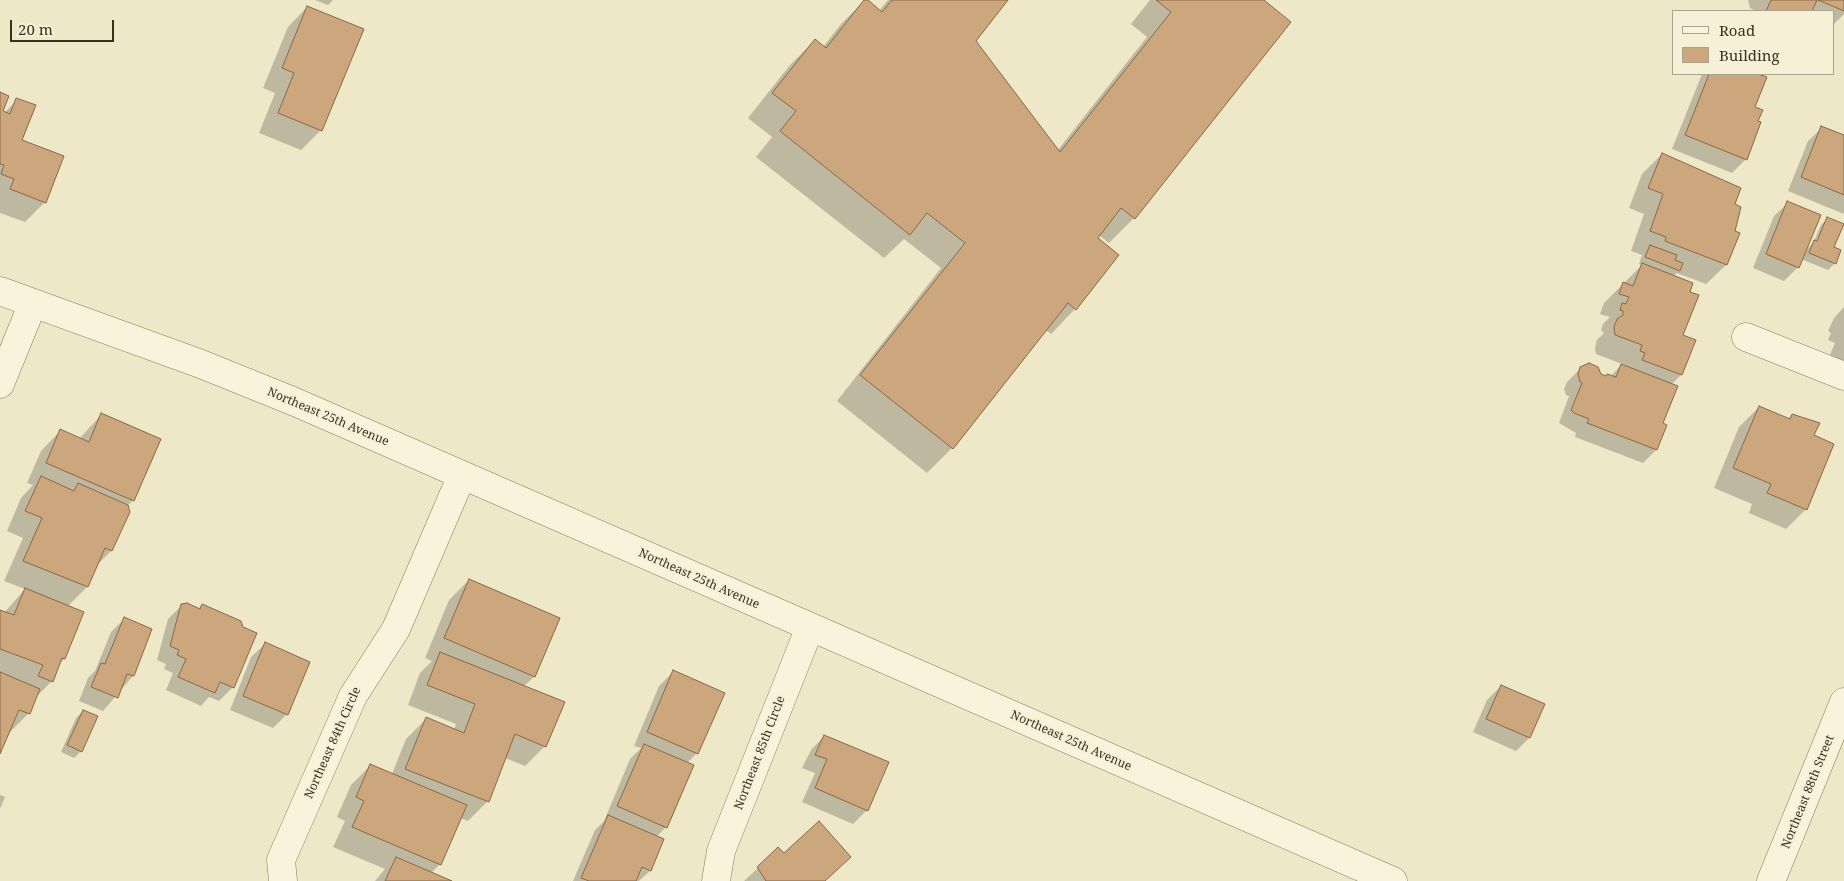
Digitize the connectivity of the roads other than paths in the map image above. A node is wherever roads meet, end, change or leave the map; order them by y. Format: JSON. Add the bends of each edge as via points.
{"nodes":[{"id":1,"x":0,"y":291,"type":"edge"},
{"id":2,"x":33,"y":303,"type":"junction"},
{"id":3,"x":1746,"y":337,"type":"dead end"},
{"id":4,"x":1844,"y":376,"type":"edge"},
{"id":5,"x":0,"y":384,"type":"edge"},
{"id":6,"x":462,"y":475,"type":"junction"},
{"id":7,"x":810,"y":627,"type":"junction"},
{"id":8,"x":1844,"y":702,"type":"edge"},
{"id":9,"x":284,"y":881,"type":"edge"},
{"id":10,"x":716,"y":881,"type":"edge"},
{"id":11,"x":1393,"y":881,"type":"edge"},
{"id":12,"x":1771,"y":881,"type":"edge"}],
"edges":[{"from":1,"to":2,"type":"street","name":"Northeast 25th Avenue"},
{"from":2,"to":5,"type":"street"},
{"from":2,"to":6,"type":"street","name":"Northeast 25th Avenue","via":[[202,364]]},
{"from":3,"to":4,"type":"street"},
{"from":6,"to":7,"type":"street","name":"Northeast 25th Avenue"},
{"from":6,"to":9,"type":"street","name":"Northeast 84th Circle","via":[[396,629],[353,696],[281,860]]},
{"from":7,"to":10,"type":"street","name":"Northeast 85th Circle","via":[[721,851]]},
{"from":7,"to":11,"type":"street","name":"Northeast 25th Avenue"},
{"from":8,"to":12,"type":"street","name":"Northeast 88th Street"}]}
